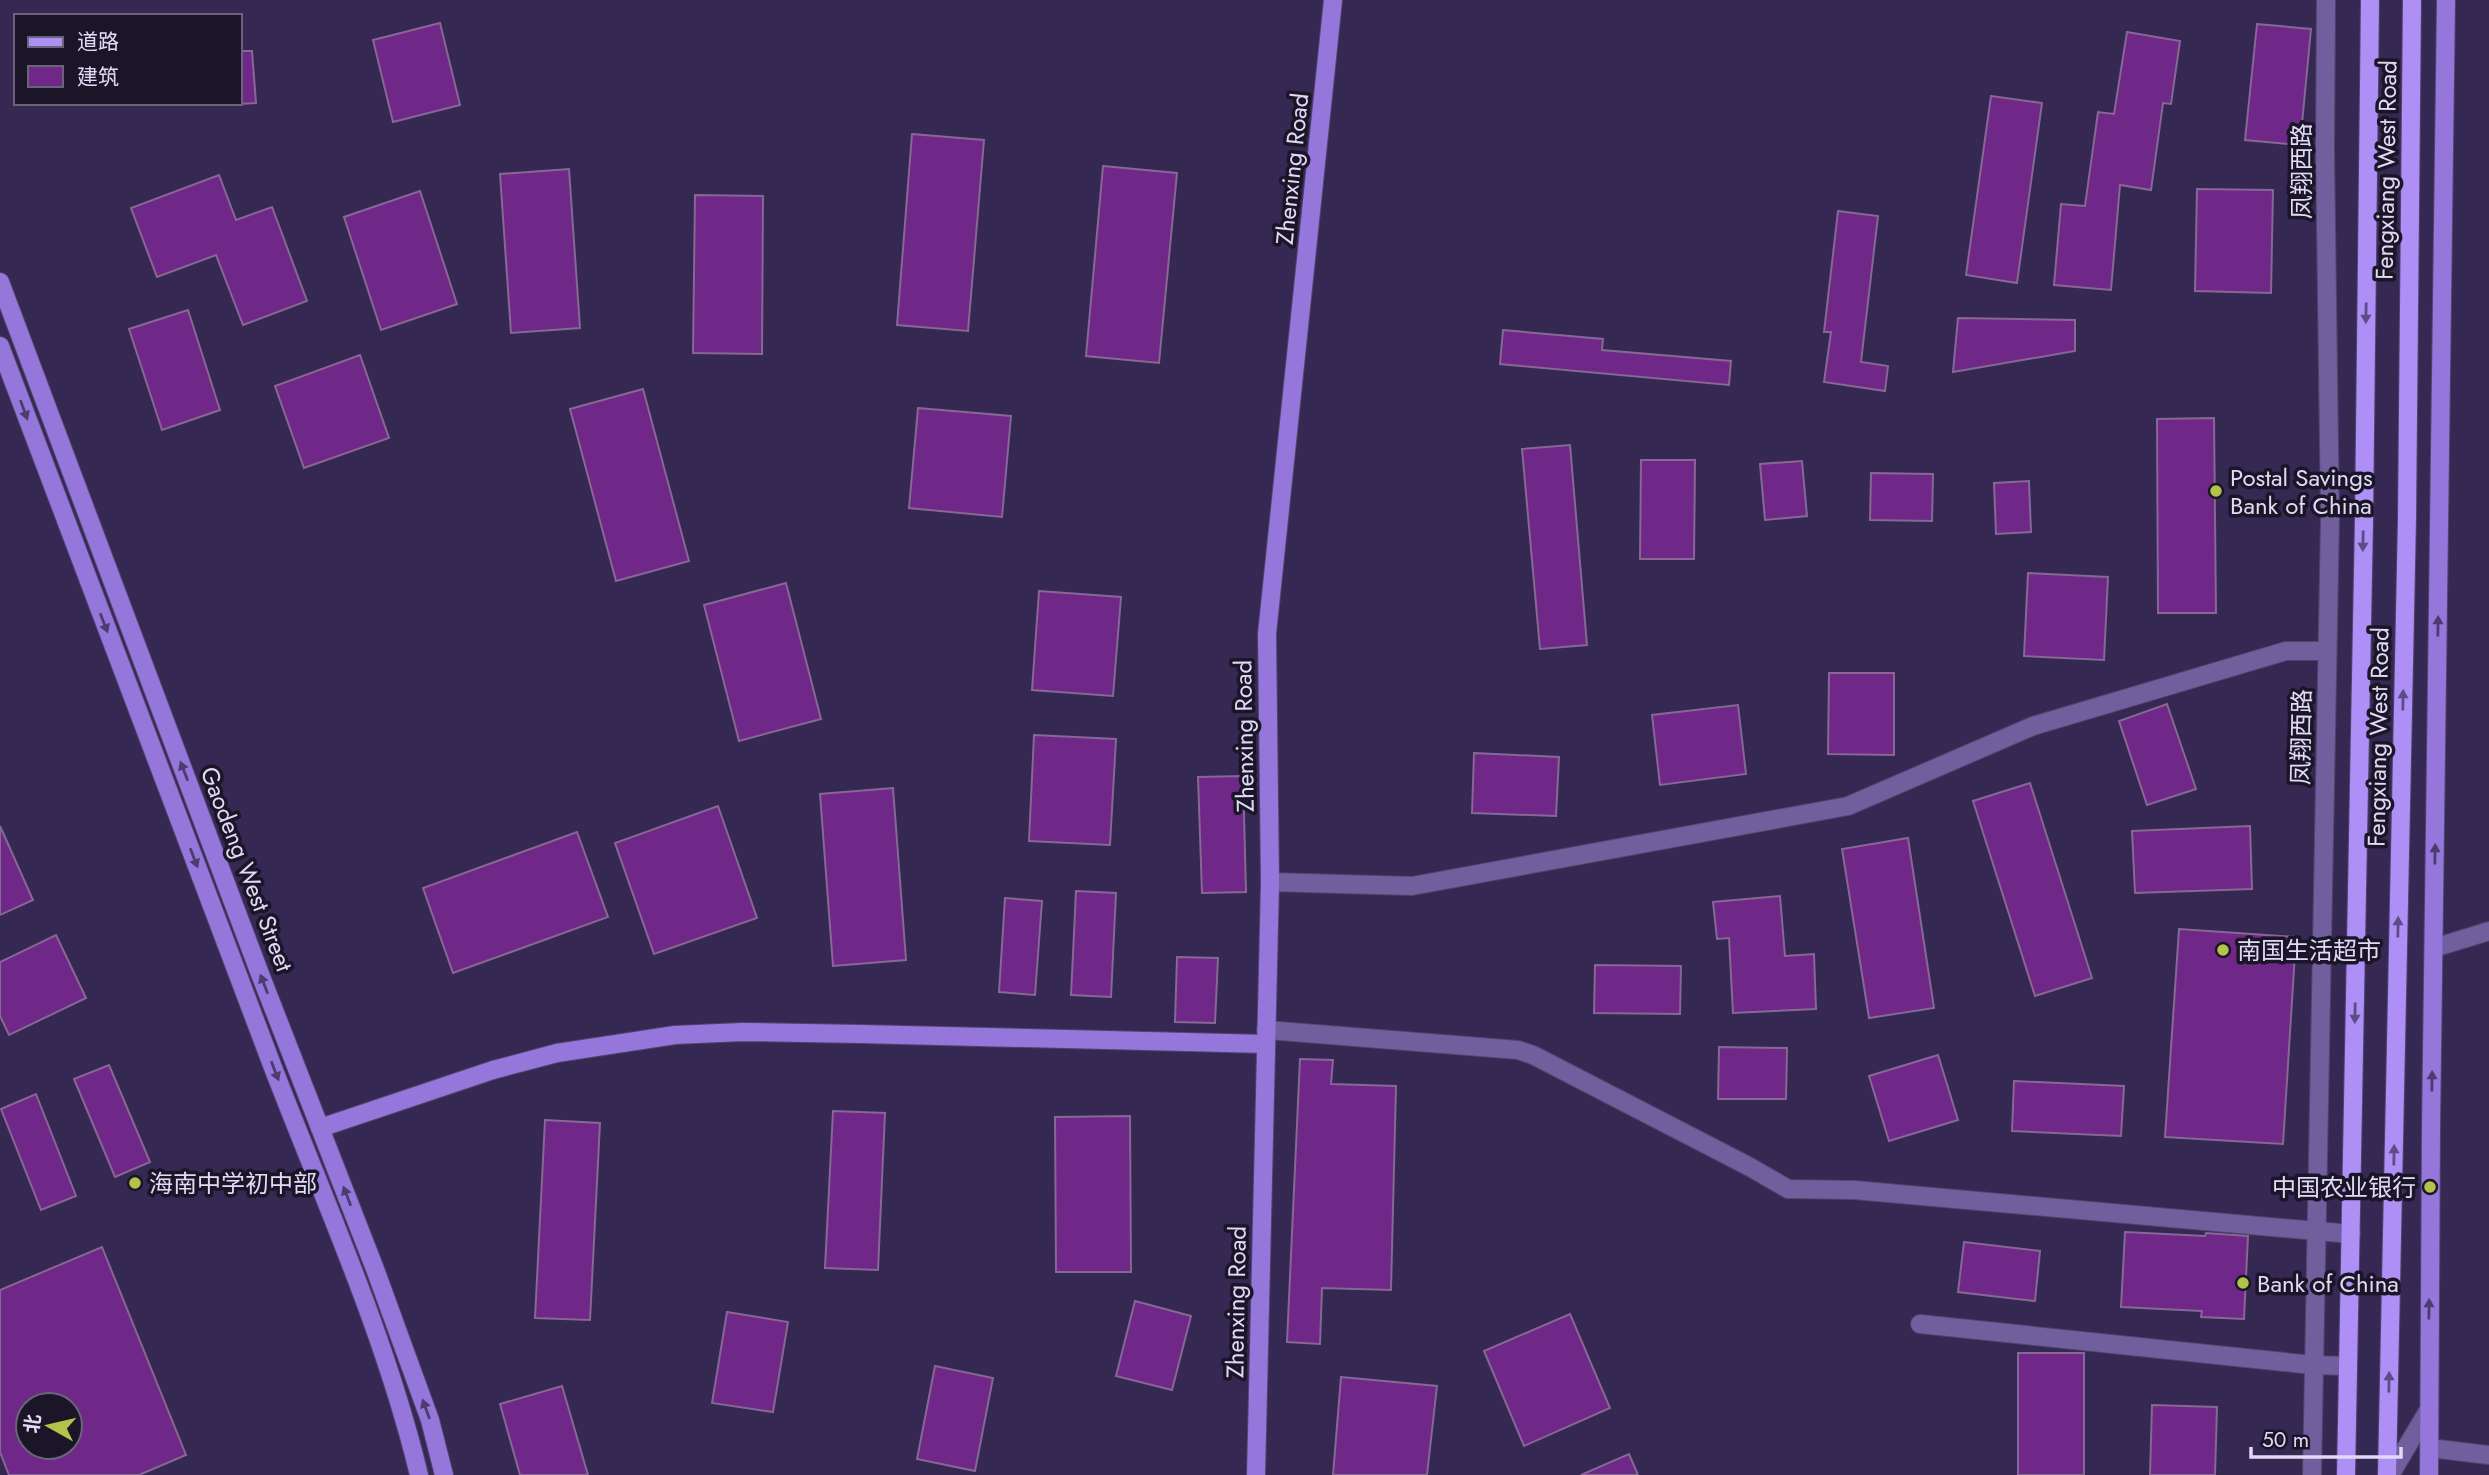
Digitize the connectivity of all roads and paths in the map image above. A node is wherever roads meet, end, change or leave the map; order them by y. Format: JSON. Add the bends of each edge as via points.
{"nodes":[{"id":1,"x":1333,"y":0,"type":"edge"},
{"id":2,"x":2326,"y":0,"type":"edge"},
{"id":3,"x":2370,"y":0,"type":"edge"},
{"id":4,"x":2412,"y":0,"type":"edge"},
{"id":5,"x":2446,"y":0,"type":"edge"},
{"id":6,"x":0,"y":282,"type":"edge"},
{"id":7,"x":0,"y":346,"type":"edge"},
{"id":8,"x":2327,"y":650,"type":"junction"},
{"id":9,"x":1270,"y":882,"type":"junction"},
{"id":10,"x":2489,"y":931,"type":"edge"},
{"id":11,"x":2434,"y":948,"type":"junction"},
{"id":12,"x":1266,"y":1037,"type":"junction"},
{"id":13,"x":320,"y":1128,"type":"junction"},
{"id":14,"x":2315,"y":1231,"type":"junction"},
{"id":15,"x":2351,"y":1234,"type":"junction"},
{"id":16,"x":1920,"y":1324,"type":"dead end"},
{"id":17,"x":2313,"y":1365,"type":"junction"},
{"id":18,"x":2348,"y":1366,"type":"junction"},
{"id":19,"x":2428,"y":1411,"type":"junction"},
{"id":20,"x":2430,"y":1448,"type":"junction"},
{"id":21,"x":2489,"y":1455,"type":"edge"},
{"id":22,"x":419,"y":1475,"type":"edge"},
{"id":23,"x":444,"y":1475,"type":"edge"},
{"id":24,"x":1256,"y":1475,"type":"edge"},
{"id":25,"x":2312,"y":1475,"type":"edge"},
{"id":26,"x":2346,"y":1475,"type":"edge"},
{"id":27,"x":2389,"y":1475,"type":"edge"},
{"id":28,"x":2429,"y":1475,"type":"edge"}],
"edges":[{"from":1,"to":9,"type":"street","name":"Zhenxing Road","via":[[1267,634]]},
{"from":2,"to":8,"type":"street","name":"凤翔西路"},
{"from":3,"to":15,"type":"main road","name":"Fengxiang West Road","one_way":true},
{"from":27,"to":4,"type":"main road","name":"Fengxiang West Road","one_way":true},
{"from":11,"to":5,"type":"street","one_way":true},
{"from":13,"to":6,"type":"street","name":"Gaodeng West Street","one_way":true},
{"from":7,"to":22,"type":"street","name":"Gaodeng West Street","one_way":true,"via":[[355,1276]]},
{"from":8,"to":9,"type":"street","via":[[2286,651],[2033,726],[1848,806],[1412,886]]},
{"from":8,"to":14,"type":"street","name":"凤翔西路"},
{"from":9,"to":12,"type":"street","name":"Zhenxing Road"},
{"from":10,"to":11,"type":"street"},
{"from":19,"to":11,"type":"street","one_way":true},
{"from":12,"to":13,"type":"street","via":[[675,1035],[557,1053]]},
{"from":12,"to":14,"type":"street","via":[[1518,1050],[1788,1189],[1854,1190]]},
{"from":12,"to":24,"type":"street","name":"Zhenxing Road"},
{"from":23,"to":13,"type":"street","name":"Gaodeng West Street","one_way":true,"via":[[430,1420]]},
{"from":14,"to":15,"type":"street"},
{"from":14,"to":17,"type":"street","name":"凤翔西路"},
{"from":15,"to":18,"type":"main road","name":"Fengxiang West Road"},
{"from":16,"to":17,"type":"street"},
{"from":17,"to":18,"type":"street"},
{"from":17,"to":25,"type":"street","name":"凤翔西路"},
{"from":18,"to":26,"type":"main road","name":"Fengxiang West Road"},
{"from":19,"to":20,"type":"street"},
{"from":19,"to":27,"type":"street"},
{"from":20,"to":21,"type":"street"},
{"from":20,"to":28,"type":"street"}]}
